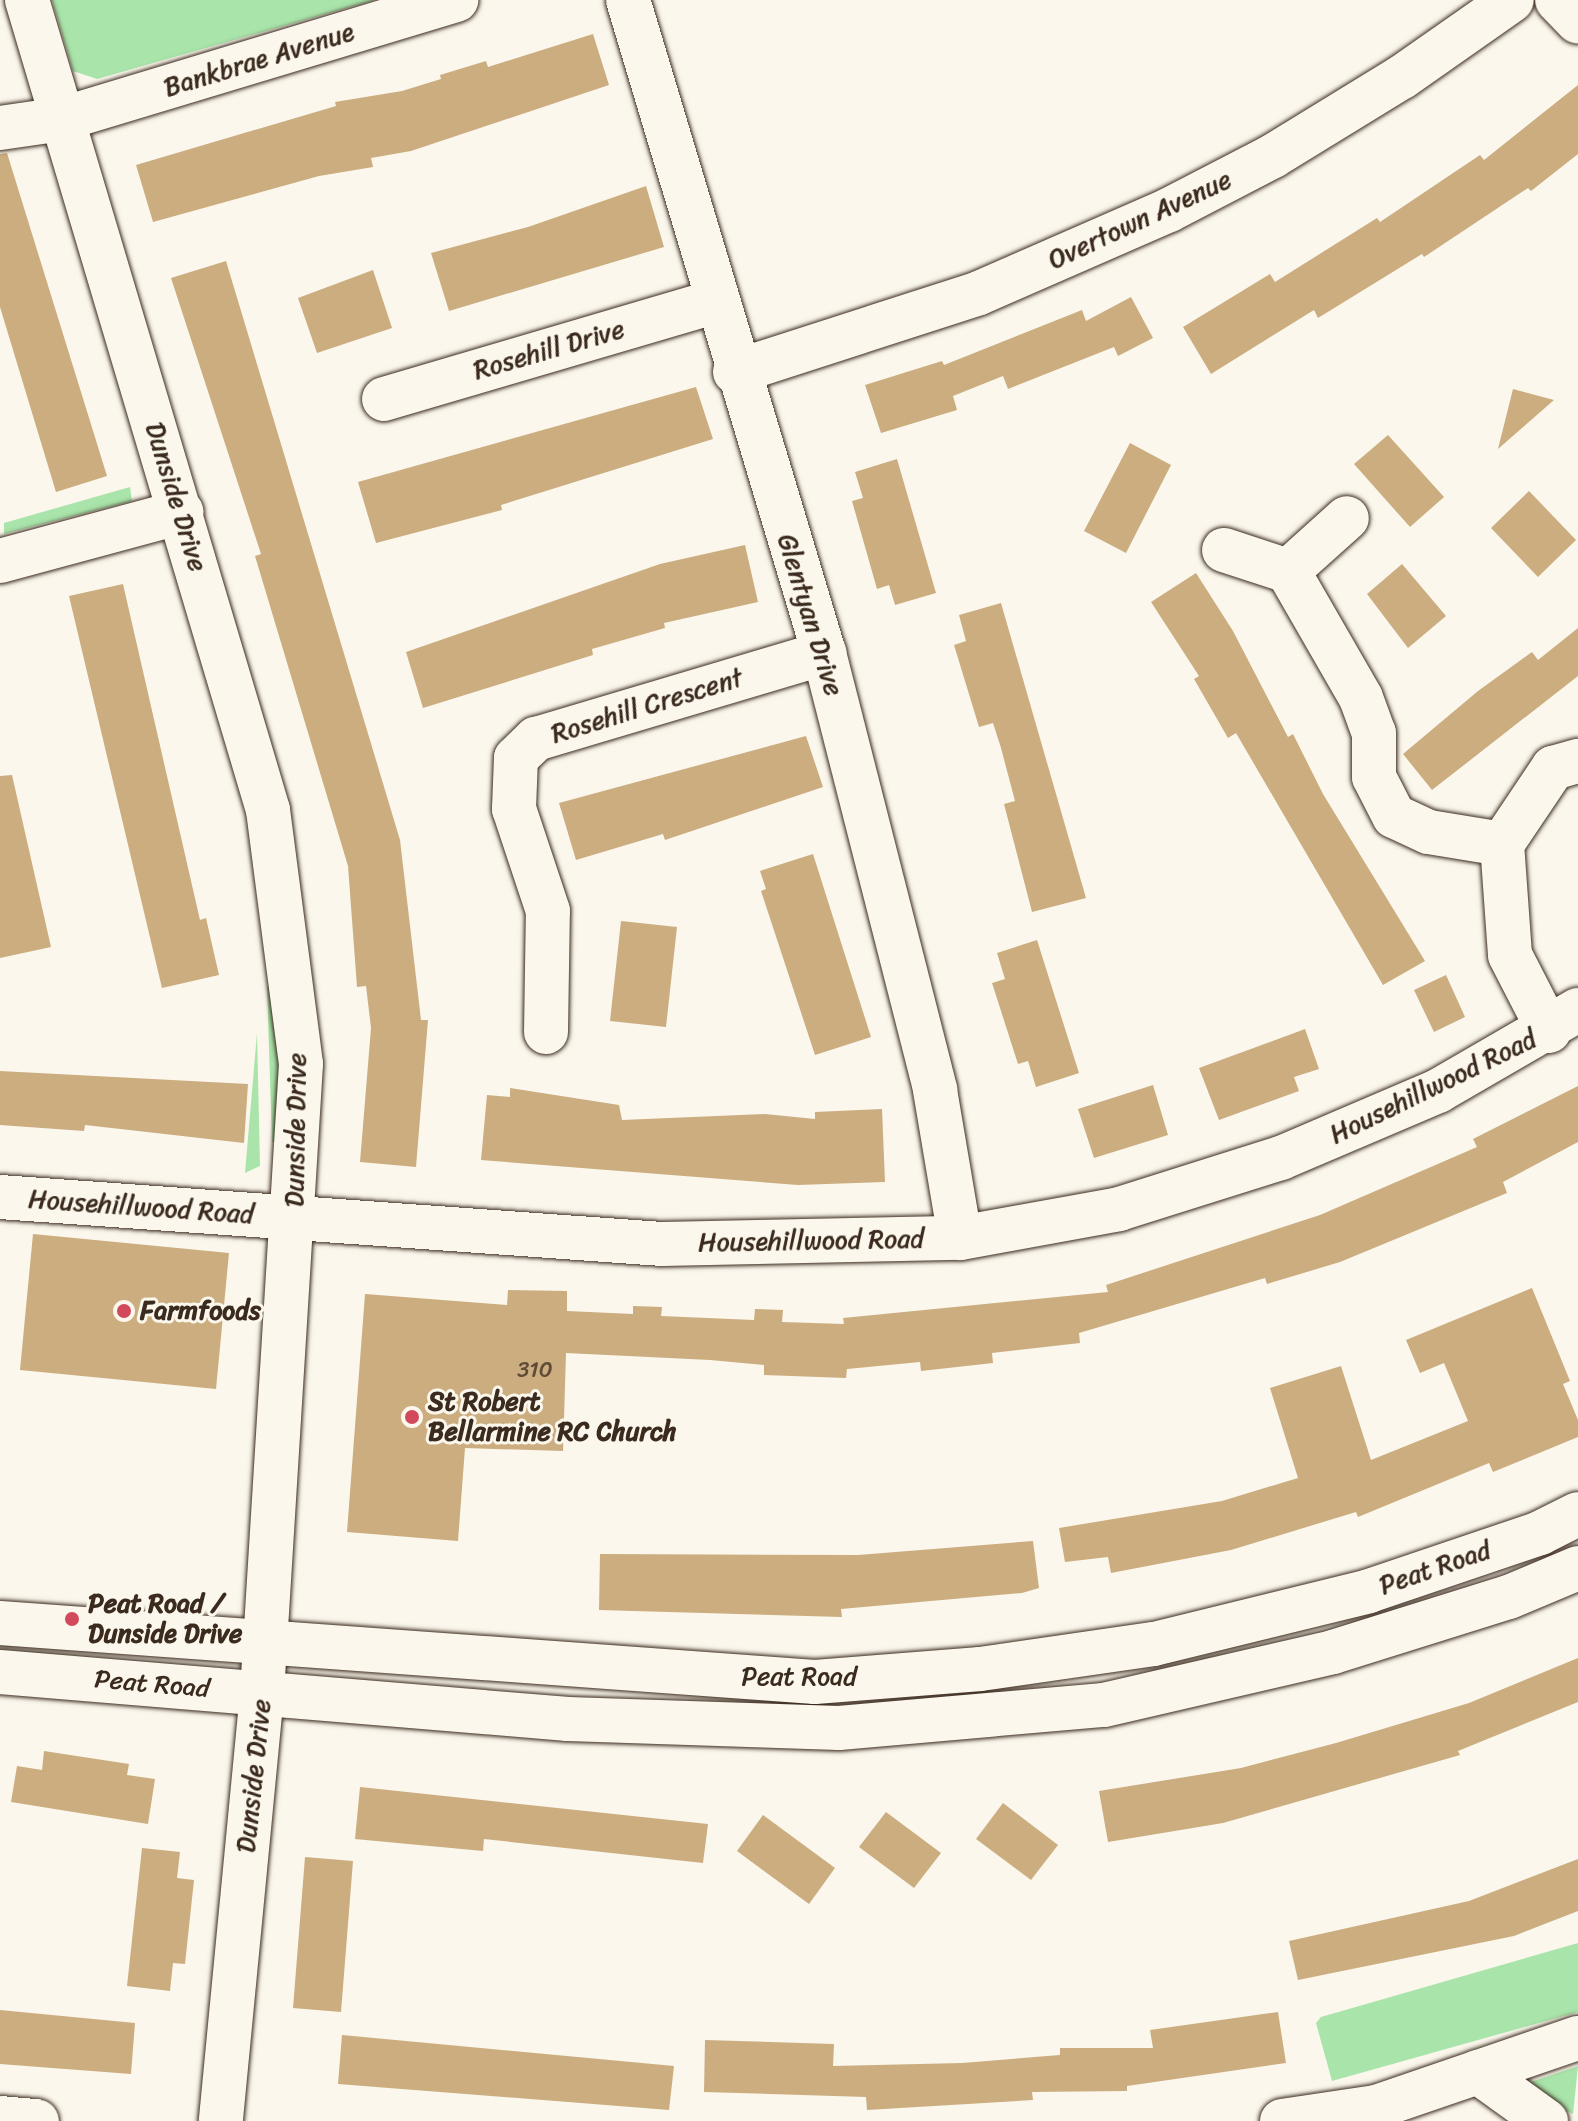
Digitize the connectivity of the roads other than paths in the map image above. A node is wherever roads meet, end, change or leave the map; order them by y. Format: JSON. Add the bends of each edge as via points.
{"nodes":[{"id":1,"x":27,"y":0,"type":"edge"},
{"id":2,"x":456,"y":0,"type":"edge"},
{"id":3,"x":628,"y":0,"type":"edge"},
{"id":4,"x":1512,"y":0,"type":"edge"},
{"id":5,"x":1557,"y":0,"type":"edge"},
{"id":6,"x":1578,"y":22,"type":"edge"},
{"id":7,"x":62,"y":119,"type":"junction"},
{"id":8,"x":0,"y":128,"type":"edge"},
{"id":9,"x":714,"y":302,"type":"junction"},
{"id":10,"x":735,"y":372,"type":"junction"},
{"id":11,"x":384,"y":399,"type":"dead end"},
{"id":12,"x":181,"y":512,"type":"junction"},
{"id":13,"x":1347,"y":518,"type":"dead end"},
{"id":14,"x":1224,"y":550,"type":"dead end"},
{"id":15,"x":0,"y":561,"type":"edge"},
{"id":16,"x":1288,"y":571,"type":"junction"},
{"id":17,"x":824,"y":653,"type":"junction"},
{"id":18,"x":1578,"y":761,"type":"edge"},
{"id":19,"x":1502,"y":844,"type":"junction"},
{"id":20,"x":1563,"y":1020,"type":"edge"},
{"id":21,"x":546,"y":1032,"type":"dead end"},
{"id":22,"x":0,"y":1197,"type":"edge"},
{"id":23,"x":294,"y":1217,"type":"junction"},
{"id":24,"x":960,"y":1238,"type":"junction"},
{"id":25,"x":1578,"y":1514,"type":"edge"},
{"id":26,"x":1578,"y":1568,"type":"edge"},
{"id":27,"x":0,"y":1623,"type":"edge"},
{"id":28,"x":265,"y":1646,"type":"junction"},
{"id":29,"x":0,"y":1672,"type":"edge"},
{"id":30,"x":262,"y":1693,"type":"junction"},
{"id":31,"x":1578,"y":2038,"type":"edge"},
{"id":32,"x":1478,"y":2072,"type":"junction"},
{"id":33,"x":1374,"y":2114,"type":"edge"},
{"id":34,"x":0,"y":2118,"type":"edge"},
{"id":35,"x":37,"y":2121,"type":"edge"},
{"id":36,"x":221,"y":2121,"type":"edge"},
{"id":37,"x":1282,"y":2121,"type":"edge"},
{"id":38,"x":1546,"y":2121,"type":"edge"}],
"edges":[{"from":1,"to":7,"type":"street","name":"Dunside Drive"},
{"from":2,"to":7,"type":"street","name":"Bankbrae Avenue"},
{"from":3,"to":9,"type":"street","name":"Glentyan Drive"},
{"from":4,"to":10,"type":"street","name":"Overtown Avenue","via":[[1286,148],[1169,210],[979,293]]},
{"from":5,"to":6,"type":"street"},
{"from":7,"to":8,"type":"street","name":"Bankbrae Avenue"},
{"from":7,"to":12,"type":"street","name":"Dunside Drive"},
{"from":9,"to":10,"type":"street","name":"Glentyan Drive"},
{"from":9,"to":11,"type":"street","name":"Rosehill Drive"},
{"from":10,"to":17,"type":"street","name":"Glentyan Drive"},
{"from":12,"to":15,"type":"street"},
{"from":12,"to":23,"type":"street","name":"Dunside Drive","via":[[268,810],[301,1064]]},
{"from":13,"to":16,"type":"street"},
{"from":14,"to":16,"type":"street"},
{"from":16,"to":19,"type":"street","via":[[1361,698],[1374,733],[1374,777],[1394,816],[1429,832]]},
{"from":17,"to":21,"type":"street","name":"Rosehill Crescent","via":[[536,739],[516,758],[514,809],[548,911]]},
{"from":17,"to":24,"type":"street","name":"Glentyan Drive","via":[[935,1090]]},
{"from":18,"to":19,"type":"street","via":[[1553,768]]},
{"from":19,"to":20,"type":"street","via":[[1510,955]]},
{"from":20,"to":24,"type":"street","name":"Househillwood Road","via":[[1438,1091],[1281,1158],[1119,1209]]},
{"from":22,"to":23,"type":"street","name":"Househillwood Road"},
{"from":23,"to":24,"type":"street","name":"Househillwood Road","via":[[662,1244]]},
{"from":23,"to":28,"type":"street","name":"Dunside Drive"},
{"from":25,"to":28,"type":"street","name":"Peat Road","via":[[1540,1533],[1369,1591],[1154,1644],[980,1669],[815,1682]]},
{"from":26,"to":30,"type":"street","name":"Peat Road","via":[[1509,1597],[1333,1652],[1104,1705],[839,1728],[568,1719]]},
{"from":27,"to":28,"type":"street","name":"Peat Road"},
{"from":28,"to":30,"type":"street","name":"Dunside Drive"},
{"from":29,"to":30,"type":"street","name":"Peat Road"},
{"from":30,"to":36,"type":"street","name":"Dunside Drive"},
{"from":31,"to":32,"type":"street"},
{"from":32,"to":33,"type":"street"},
{"from":32,"to":38,"type":"street"},
{"from":33,"to":37,"type":"street"},
{"from":34,"to":35,"type":"street"}]}
